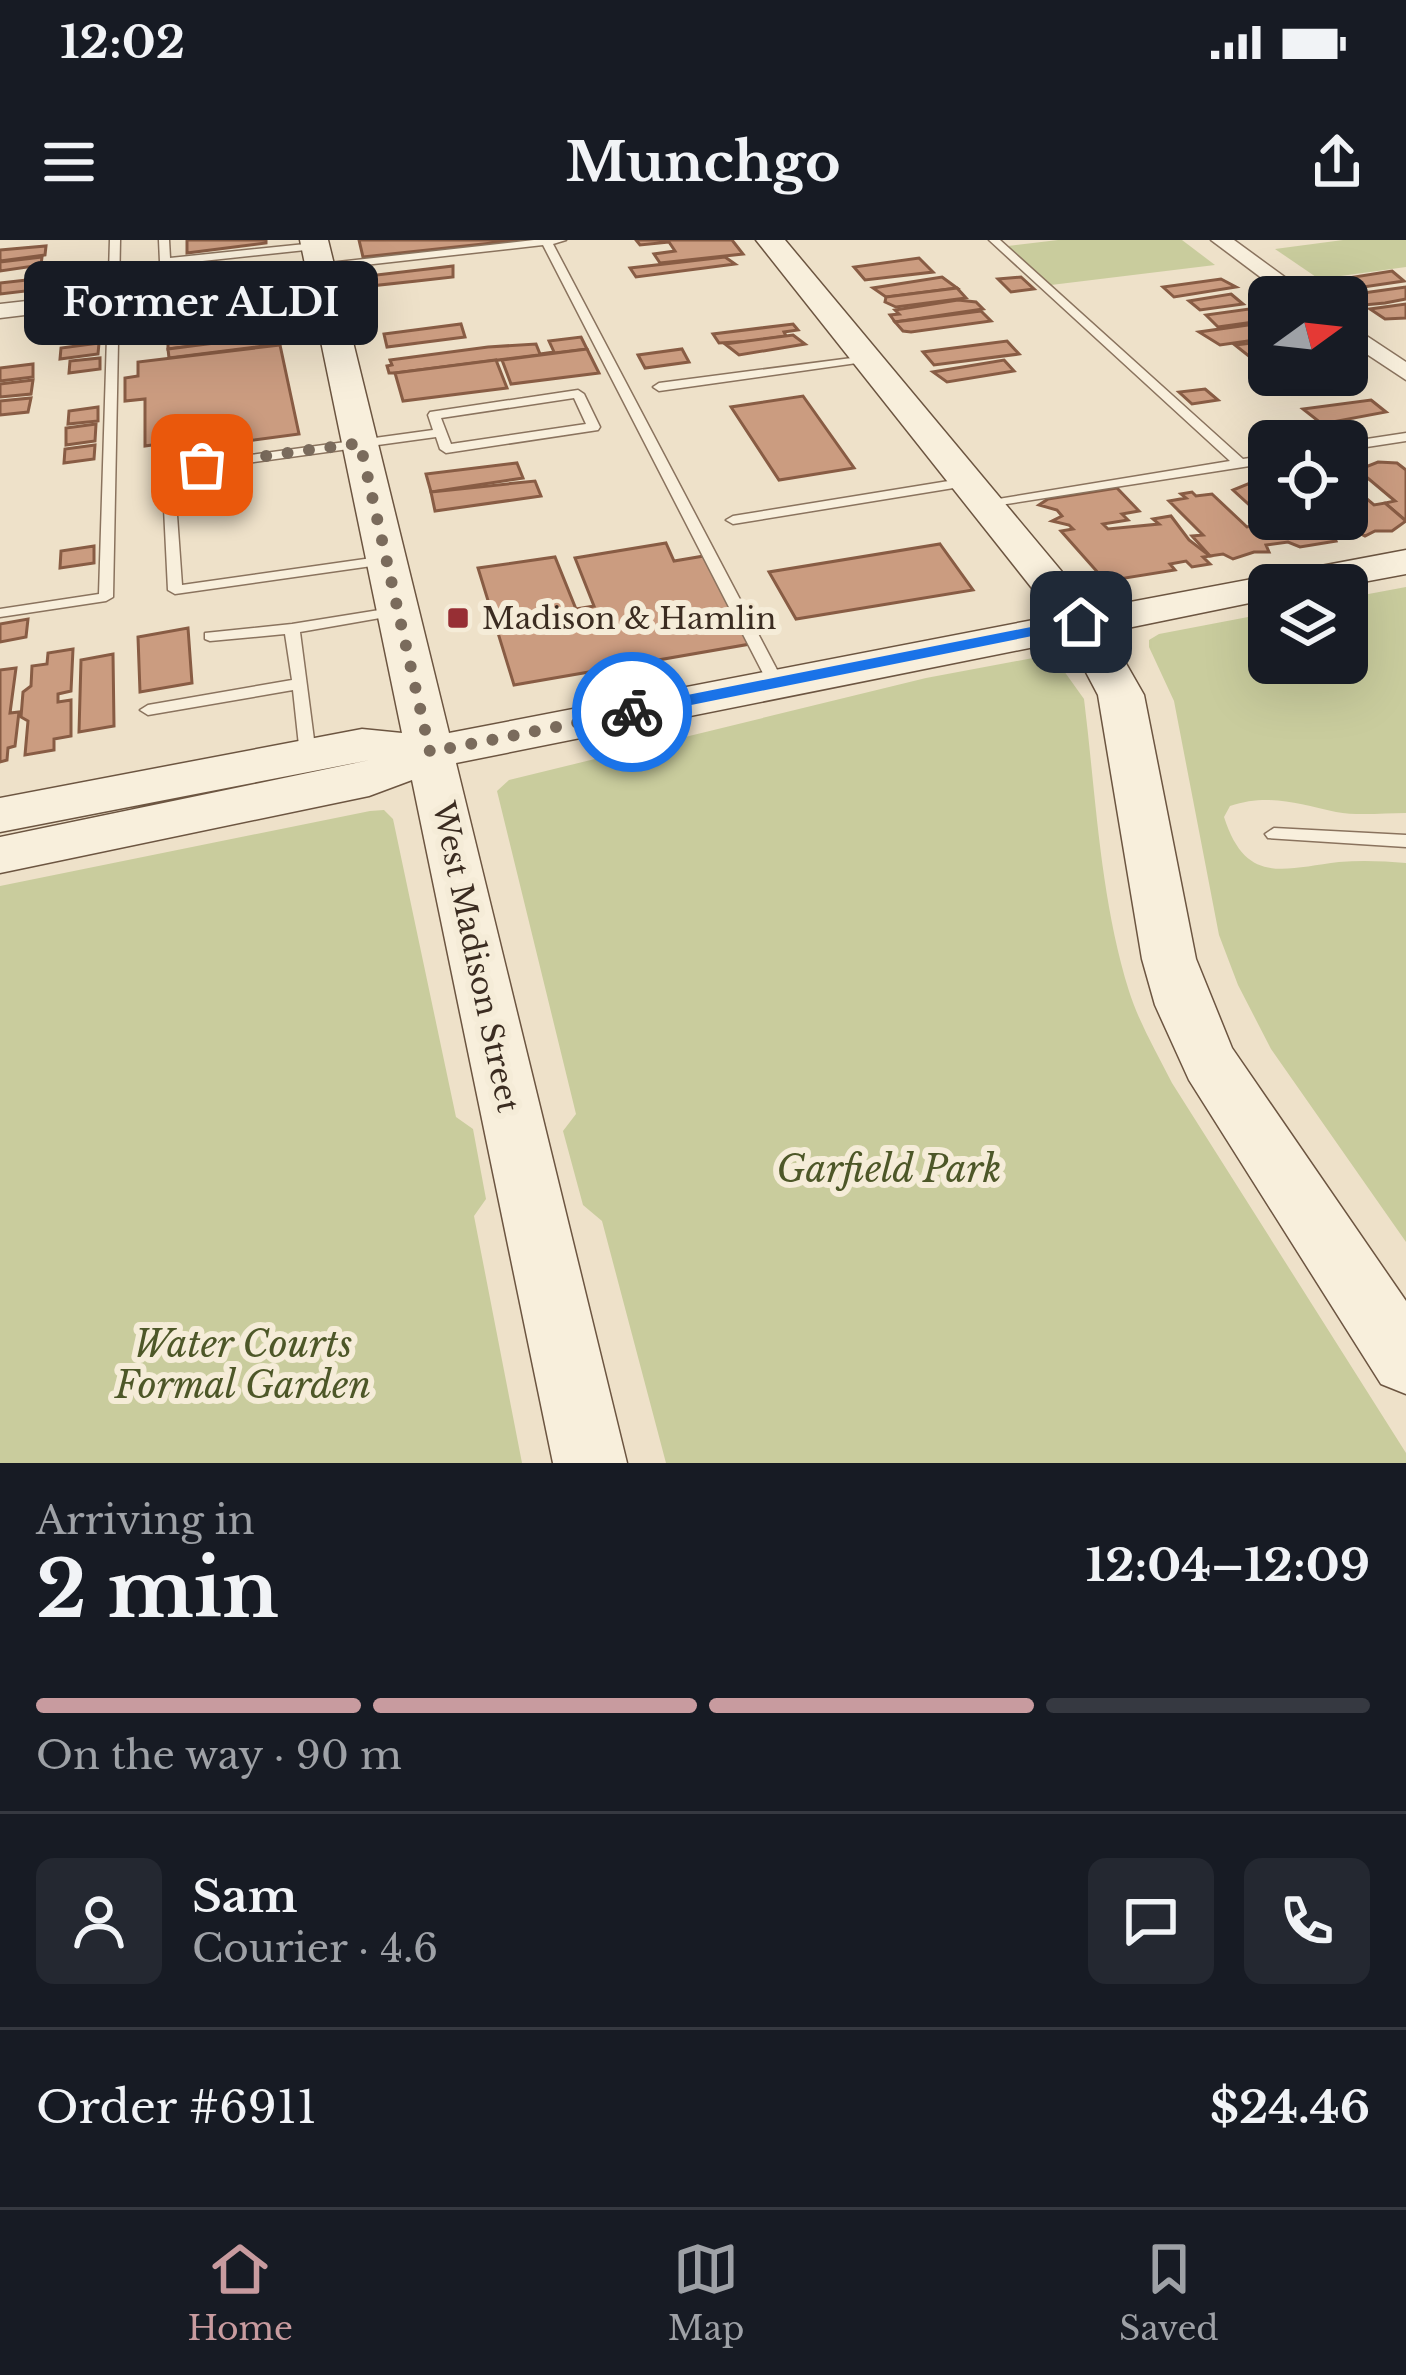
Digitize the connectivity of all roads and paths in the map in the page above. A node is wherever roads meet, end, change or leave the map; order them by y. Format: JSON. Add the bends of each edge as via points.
{"nodes":[{"id":1,"x":115,"y":240,"type":"edge"},
{"id":2,"x":164,"y":240,"type":"edge"},
{"id":3,"x":561,"y":240,"type":"edge"},
{"id":4,"x":770,"y":240,"type":"edge"},
{"id":5,"x":994,"y":240,"type":"edge"},
{"id":6,"x":1221,"y":240,"type":"edge"},
{"id":7,"x":547,"y":242,"type":"edge"},
{"id":8,"x":318,"y":257,"type":"edge"},
{"id":9,"x":1272,"y":276,"type":"edge"},
{"id":10,"x":114,"y":298,"type":"junction"},
{"id":11,"x":0,"y":311,"type":"edge"},
{"id":12,"x":1368,"y":345,"type":"edge"},
{"id":13,"x":867,"y":359,"type":"junction"},
{"id":14,"x":1406,"y":373,"type":"edge"},
{"id":15,"x":659,"y":388,"type":"dead end"},
{"id":16,"x":440,"y":433,"type":"junction"},
{"id":17,"x":1406,"y":437,"type":"edge"},
{"id":18,"x":360,"y":443,"type":"junction"},
{"id":19,"x":1368,"y":443,"type":"edge"},
{"id":20,"x":1248,"y":463,"type":"edge"},
{"id":21,"x":1240,"y":464,"type":"junction"},
{"id":22,"x":976,"y":494,"type":"junction"},
{"id":23,"x":733,"y":520,"type":"dead end"},
{"id":24,"x":386,"y":560,"type":"junction"},
{"id":25,"x":1406,"y":562,"type":"edge"},
{"id":26,"x":1368,"y":569,"type":"edge"},
{"id":27,"x":1248,"y":591,"type":"edge"},
{"id":28,"x":398,"y":611,"type":"junction"},
{"id":29,"x":0,"y":614,"type":"edge"},
{"id":30,"x":1081,"y":622,"type":"junction"},
{"id":31,"x":292,"y":629,"type":"junction"},
{"id":32,"x":210,"y":636,"type":"dead end"},
{"id":33,"x":776,"y":683,"type":"junction"},
{"id":34,"x":300,"y":684,"type":"junction"},
{"id":35,"x":148,"y":710,"type":"dead end"},
{"id":36,"x":430,"y":752,"type":"junction"},
{"id":37,"x":308,"y":754,"type":"junction"},
{"id":38,"x":0,"y":815,"type":"edge"},
{"id":39,"x":1274,"y":834,"type":"dead end"},
{"id":40,"x":1406,"y":841,"type":"edge"},
{"id":41,"x":0,"y":855,"type":"edge"},
{"id":42,"x":1406,"y":1360,"type":"edge"},
{"id":43,"x":590,"y":1463,"type":"edge"}],
"edges":[{"from":1,"to":10,"type":"lane"},
{"from":2,"to":8,"type":"lane","via":[[165,262]]},
{"from":3,"to":7,"type":"lane"},
{"from":4,"to":13,"type":"street"},
{"from":5,"to":21,"type":"lane"},
{"from":6,"to":9,"type":"street"},
{"from":7,"to":8,"type":"lane"},
{"from":7,"to":33,"type":"lane"},
{"from":8,"to":10,"type":"street"},
{"from":8,"to":18,"type":"street","name":"West Madison Street"},
{"from":10,"to":11,"type":"street"},
{"from":10,"to":29,"type":"lane","via":[[106,597]]},
{"from":12,"to":14,"type":"street"},
{"from":13,"to":15,"type":"lane"},
{"from":13,"to":22,"type":"street"},
{"from":16,"to":16,"type":"lane","via":[[446,449],[594,427],[578,394],[434,415]]},
{"from":16,"to":18,"type":"lane"},
{"from":17,"to":19,"type":"lane"},
{"from":18,"to":24,"type":"street","name":"West Madison Street"},
{"from":18,"to":24,"type":"lane","via":[[167,470],[175,590]]},
{"from":20,"to":21,"type":"lane"},
{"from":21,"to":22,"type":"lane"},
{"from":22,"to":23,"type":"lane"},
{"from":22,"to":30,"type":"street"},
{"from":24,"to":28,"type":"street","name":"West Madison Street"},
{"from":25,"to":26,"type":"street"},
{"from":27,"to":30,"type":"street"},
{"from":28,"to":31,"type":"lane"},
{"from":28,"to":36,"type":"street","name":"West Madison Street"},
{"from":30,"to":33,"type":"street"},
{"from":30,"to":42,"type":"street","via":[[1120,695],[1184,1004],[1210,1063]]},
{"from":31,"to":32,"type":"lane"},
{"from":31,"to":34,"type":"lane"},
{"from":33,"to":36,"type":"street"},
{"from":34,"to":35,"type":"lane"},
{"from":34,"to":37,"type":"lane"},
{"from":36,"to":37,"type":"street","via":[[362,744]]},
{"from":36,"to":41,"type":"street","via":[[369,780]]},
{"from":36,"to":43,"type":"street","name":"West Madison Street"},
{"from":37,"to":38,"type":"street"},
{"from":39,"to":40,"type":"lane"}]}
